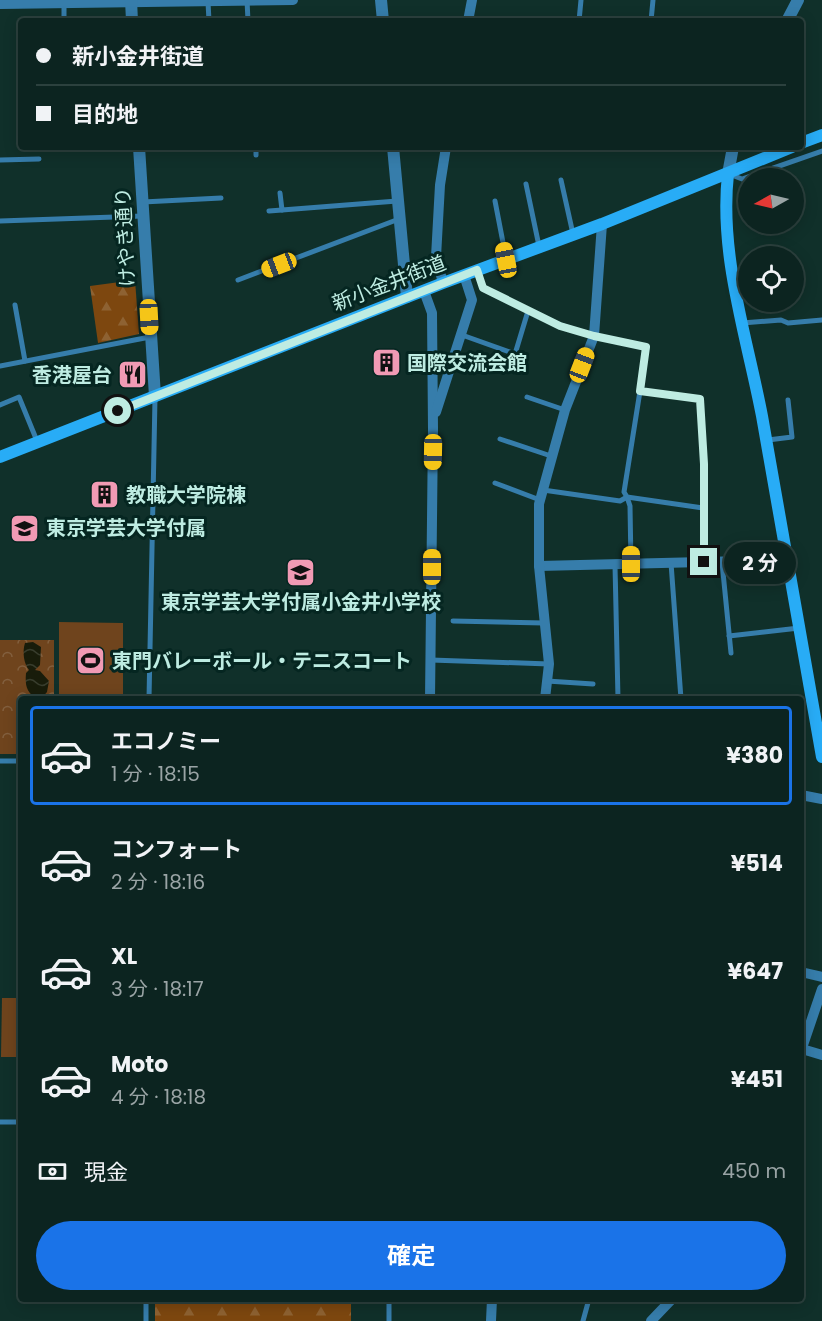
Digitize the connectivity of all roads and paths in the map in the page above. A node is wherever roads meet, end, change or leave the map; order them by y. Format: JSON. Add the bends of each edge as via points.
{"nodes":[{"id":1,"x":247,"y":0,"type":"edge"},
{"id":2,"x":293,"y":0,"type":"edge"},
{"id":3,"x":381,"y":0,"type":"edge"},
{"id":4,"x":472,"y":0,"type":"edge"},
{"id":5,"x":581,"y":0,"type":"edge"},
{"id":6,"x":653,"y":0,"type":"edge"},
{"id":7,"x":798,"y":0,"type":"edge"},
{"id":8,"x":131,"y":1,"type":"edge"},
{"id":9,"x":208,"y":2,"type":"junction"},
{"id":10,"x":64,"y":3,"type":"junction"},
{"id":11,"x":0,"y":4,"type":"edge"},
{"id":12,"x":64,"y":18,"type":"edge"},
{"id":13,"x":132,"y":18,"type":"edge"},
{"id":14,"x":209,"y":18,"type":"edge"},
{"id":15,"x":248,"y":18,"type":"edge"},
{"id":16,"x":383,"y":18,"type":"edge"},
{"id":17,"x":469,"y":18,"type":"edge"},
{"id":18,"x":579,"y":18,"type":"edge"},
{"id":19,"x":651,"y":18,"type":"edge"},
{"id":20,"x":789,"y":18,"type":"edge"},
{"id":21,"x":822,"y":135,"type":"edge"},
{"id":22,"x":804,"y":142,"type":"edge"},
{"id":23,"x":139,"y":150,"type":"edge"},
{"id":24,"x":256,"y":150,"type":"edge"},
{"id":25,"x":393,"y":150,"type":"edge"},
{"id":26,"x":446,"y":150,"type":"edge"},
{"id":27,"x":732,"y":150,"type":"edge"},
{"id":28,"x":785,"y":150,"type":"edge"},
{"id":29,"x":822,"y":151,"type":"edge"},
{"id":30,"x":256,"y":155,"type":"dead end"},
{"id":31,"x":39,"y":159,"type":"dead end"},
{"id":32,"x":0,"y":160,"type":"edge"},
{"id":33,"x":728,"y":174,"type":"junction"},
{"id":34,"x":561,"y":180,"type":"dead end"},
{"id":35,"x":526,"y":184,"type":"dead end"},
{"id":36,"x":280,"y":193,"type":"dead end"},
{"id":37,"x":221,"y":198,"type":"dead end"},
{"id":38,"x":397,"y":201,"type":"junction"},
{"id":39,"x":495,"y":201,"type":"dead end"},
{"id":40,"x":143,"y":202,"type":"junction"},
{"id":41,"x":282,"y":210,"type":"junction"},
{"id":42,"x":269,"y":211,"type":"dead end"},
{"id":43,"x":143,"y":216,"type":"junction"},
{"id":44,"x":399,"y":219,"type":"junction"},
{"id":45,"x":0,"y":221,"type":"edge"},
{"id":46,"x":602,"y":224,"type":"junction"},
{"id":47,"x":573,"y":234,"type":"junction"},
{"id":48,"x":539,"y":247,"type":"junction"},
{"id":49,"x":506,"y":260,"type":"junction"},
{"id":50,"x":477,"y":270,"type":"junction"},
{"id":51,"x":464,"y":275,"type":"junction"},
{"id":52,"x":238,"y":280,"type":"dead end"},
{"id":53,"x":443,"y":283,"type":"junction"},
{"id":54,"x":424,"y":291,"type":"junction"},
{"id":55,"x":407,"y":297,"type":"junction"},
{"id":56,"x":15,"y":305,"type":"dead end"},
{"id":57,"x":528,"y":310,"type":"junction"},
{"id":58,"x":822,"y":320,"type":"edge"},
{"id":59,"x":742,"y":323,"type":"junction"},
{"id":60,"x":462,"y":335,"type":"junction"},
{"id":61,"x":594,"y":336,"type":"junction"},
{"id":62,"x":150,"y":338,"type":"junction"},
{"id":63,"x":25,"y":361,"type":"junction"},
{"id":64,"x":0,"y":366,"type":"edge"},
{"id":65,"x":640,"y":391,"type":"junction"},
{"id":66,"x":155,"y":396,"type":"junction"},
{"id":67,"x":527,"y":397,"type":"dead end"},
{"id":68,"x":788,"y":400,"type":"dead end"},
{"id":69,"x":0,"y":405,"type":"edge"},
{"id":70,"x":565,"y":410,"type":"junction"},
{"id":71,"x":433,"y":421,"type":"junction"},
{"id":72,"x":500,"y":439,"type":"dead end"},
{"id":73,"x":766,"y":440,"type":"junction"},
{"id":74,"x":38,"y":441,"type":"junction"},
{"id":75,"x":551,"y":456,"type":"junction"},
{"id":76,"x":0,"y":457,"type":"edge"},
{"id":77,"x":495,"y":483,"type":"dead end"},
{"id":78,"x":541,"y":495,"type":"junction"},
{"id":79,"x":627,"y":497,"type":"junction"},
{"id":80,"x":703,"y":508,"type":"junction"},
{"id":81,"x":787,"y":560,"type":"junction"},
{"id":82,"x":704,"y":562,"type":"junction"},
{"id":83,"x":722,"y":562,"type":"junction"},
{"id":84,"x":671,"y":563,"type":"junction"},
{"id":85,"x":631,"y":564,"type":"junction"},
{"id":86,"x":615,"y":565,"type":"junction"},
{"id":87,"x":539,"y":566,"type":"junction"},
{"id":88,"x":453,"y":621,"type":"dead end"},
{"id":89,"x":544,"y":623,"type":"junction"},
{"id":90,"x":799,"y":628,"type":"junction"},
{"id":91,"x":729,"y":636,"type":"junction"},
{"id":92,"x":731,"y":652,"type":"dead end"},
{"id":93,"x":430,"y":660,"type":"junction"},
{"id":94,"x":549,"y":664,"type":"junction"},
{"id":95,"x":547,"y":681,"type":"junction"},
{"id":96,"x":594,"y":684,"type":"dead end"},
{"id":97,"x":149,"y":696,"type":"edge"},
{"id":98,"x":430,"y":696,"type":"edge"},
{"id":99,"x":545,"y":696,"type":"edge"},
{"id":100,"x":618,"y":696,"type":"edge"},
{"id":101,"x":681,"y":696,"type":"edge"},
{"id":102,"x":822,"y":757,"type":"edge"},
{"id":103,"x":0,"y":761,"type":"edge"},
{"id":104,"x":18,"y":761,"type":"edge"},
{"id":105,"x":804,"y":796,"type":"edge"},
{"id":106,"x":822,"y":799,"type":"edge"},
{"id":107,"x":804,"y":973,"type":"edge"},
{"id":108,"x":822,"y":977,"type":"edge"},
{"id":109,"x":822,"y":989,"type":"edge"},
{"id":110,"x":804,"y":1041,"type":"edge"},
{"id":111,"x":804,"y":1051,"type":"edge"},
{"id":112,"x":822,"y":1055,"type":"edge"},
{"id":113,"x":0,"y":1122,"type":"edge"},
{"id":114,"x":18,"y":1122,"type":"edge"},
{"id":115,"x":146,"y":1302,"type":"edge"},
{"id":116,"x":389,"y":1302,"type":"edge"},
{"id":117,"x":492,"y":1302,"type":"edge"},
{"id":118,"x":588,"y":1302,"type":"edge"},
{"id":119,"x":669,"y":1302,"type":"edge"},
{"id":120,"x":146,"y":1321,"type":"edge"},
{"id":121,"x":389,"y":1321,"type":"edge"},
{"id":122,"x":491,"y":1321,"type":"edge"},
{"id":123,"x":583,"y":1321,"type":"edge"},
{"id":124,"x":651,"y":1321,"type":"edge"}],
"edges":[{"from":1,"to":2,"type":"street"},
{"from":1,"to":9,"type":"street"},
{"from":1,"to":15,"type":"lane"},
{"from":3,"to":16,"type":"street"},
{"from":4,"to":17,"type":"street"},
{"from":5,"to":18,"type":"lane"},
{"from":6,"to":19,"type":"lane"},
{"from":7,"to":20,"type":"street"},
{"from":8,"to":9,"type":"street"},
{"from":8,"to":10,"type":"street"},
{"from":8,"to":13,"type":"street"},
{"from":9,"to":14,"type":"lane"},
{"from":10,"to":11,"type":"street"},
{"from":10,"to":12,"type":"lane"},
{"from":21,"to":22,"type":"main road"},
{"from":23,"to":40,"type":"street","name":"けやき通り"},
{"from":24,"to":30,"type":"lane"},
{"from":25,"to":38,"type":"street"},
{"from":26,"to":53,"type":"street","via":[[436,257]]},
{"from":27,"to":33,"type":"street"},
{"from":28,"to":33,"type":"main road","name":"新小金井街道"},
{"from":29,"to":33,"type":"lane","via":[[742,179]]},
{"from":31,"to":32,"type":"lane"},
{"from":33,"to":46,"type":"main road","name":"新小金井街道"},
{"from":33,"to":59,"type":"main road","via":[[725,199],[729,243]]},
{"from":34,"to":47,"type":"lane"},
{"from":35,"to":48,"type":"lane"},
{"from":36,"to":41,"type":"lane"},
{"from":37,"to":40,"type":"lane"},
{"from":38,"to":41,"type":"lane"},
{"from":38,"to":44,"type":"street"},
{"from":39,"to":49,"type":"lane"},
{"from":40,"to":43,"type":"street","name":"けやき通り"},
{"from":41,"to":42,"type":"lane"},
{"from":43,"to":45,"type":"lane"},
{"from":43,"to":62,"type":"street","name":"けやき通り"},
{"from":44,"to":52,"type":"lane"},
{"from":44,"to":55,"type":"street"},
{"from":46,"to":47,"type":"main road","name":"新小金井街道"},
{"from":46,"to":61,"type":"street"},
{"from":47,"to":48,"type":"main road","name":"新小金井街道"},
{"from":48,"to":49,"type":"main road","name":"新小金井街道"},
{"from":49,"to":50,"type":"main road","name":"新小金井街道"},
{"from":50,"to":51,"type":"main road","name":"新小金井街道"},
{"from":50,"to":57,"type":"lane","via":[[483,288]]},
{"from":51,"to":53,"type":"main road","name":"新小金井街道"},
{"from":51,"to":60,"type":"street","via":[[472,300]]},
{"from":53,"to":54,"type":"main road","name":"新小金井街道"},
{"from":54,"to":55,"type":"main road","name":"新小金井街道"},
{"from":54,"to":71,"type":"street","via":[[432,313]]},
{"from":55,"to":66,"type":"main road","name":"新小金井街道"},
{"from":56,"to":63,"type":"lane"},
{"from":57,"to":60,"type":"lane","via":[[515,354]]},
{"from":57,"to":61,"type":"lane","via":[[560,326]]},
{"from":58,"to":59,"type":"lane"},
{"from":59,"to":73,"type":"main road"},
{"from":60,"to":71,"type":"street"},
{"from":61,"to":65,"type":"lane","via":[[646,347]]},
{"from":61,"to":70,"type":"street"},
{"from":62,"to":63,"type":"lane"},
{"from":62,"to":66,"type":"street","name":"けやき通り"},
{"from":63,"to":64,"type":"lane"},
{"from":65,"to":79,"type":"lane","via":[[624,492]]},
{"from":65,"to":80,"type":"lane","via":[[700,399]]},
{"from":66,"to":74,"type":"main road","name":"新小金井街道"},
{"from":66,"to":97,"type":"lane"},
{"from":67,"to":70,"type":"lane"},
{"from":68,"to":73,"type":"lane","via":[[792,437]]},
{"from":69,"to":74,"type":"lane","via":[[19,397]]},
{"from":70,"to":75,"type":"street"},
{"from":71,"to":93,"type":"street"},
{"from":72,"to":75,"type":"lane"},
{"from":73,"to":81,"type":"main road"},
{"from":74,"to":76,"type":"main road","name":"新小金井街道"},
{"from":75,"to":78,"type":"street"},
{"from":77,"to":78,"type":"lane"},
{"from":78,"to":79,"type":"lane","via":[[620,501]]},
{"from":78,"to":87,"type":"street"},
{"from":79,"to":80,"type":"lane"},
{"from":79,"to":85,"type":"lane"},
{"from":80,"to":82,"type":"lane"},
{"from":81,"to":83,"type":"street"},
{"from":81,"to":90,"type":"main road"},
{"from":82,"to":83,"type":"street"},
{"from":82,"to":84,"type":"street"},
{"from":83,"to":91,"type":"lane"},
{"from":84,"to":85,"type":"street"},
{"from":84,"to":101,"type":"lane"},
{"from":85,"to":86,"type":"street"},
{"from":86,"to":87,"type":"street"},
{"from":86,"to":100,"type":"lane"},
{"from":87,"to":89,"type":"street"},
{"from":88,"to":89,"type":"lane"},
{"from":89,"to":94,"type":"street"},
{"from":90,"to":91,"type":"lane"},
{"from":90,"to":102,"type":"main road"},
{"from":91,"to":92,"type":"lane"},
{"from":93,"to":94,"type":"lane"},
{"from":93,"to":98,"type":"street"},
{"from":94,"to":95,"type":"street"},
{"from":95,"to":96,"type":"lane"},
{"from":95,"to":99,"type":"street"},
{"from":103,"to":104,"type":"lane"},
{"from":105,"to":106,"type":"street"},
{"from":107,"to":108,"type":"street"},
{"from":109,"to":110,"type":"street"},
{"from":111,"to":112,"type":"street"},
{"from":113,"to":114,"type":"lane"},
{"from":115,"to":120,"type":"lane"},
{"from":116,"to":121,"type":"lane"},
{"from":117,"to":122,"type":"street"},
{"from":118,"to":123,"type":"lane"},
{"from":119,"to":124,"type":"street"}]}
